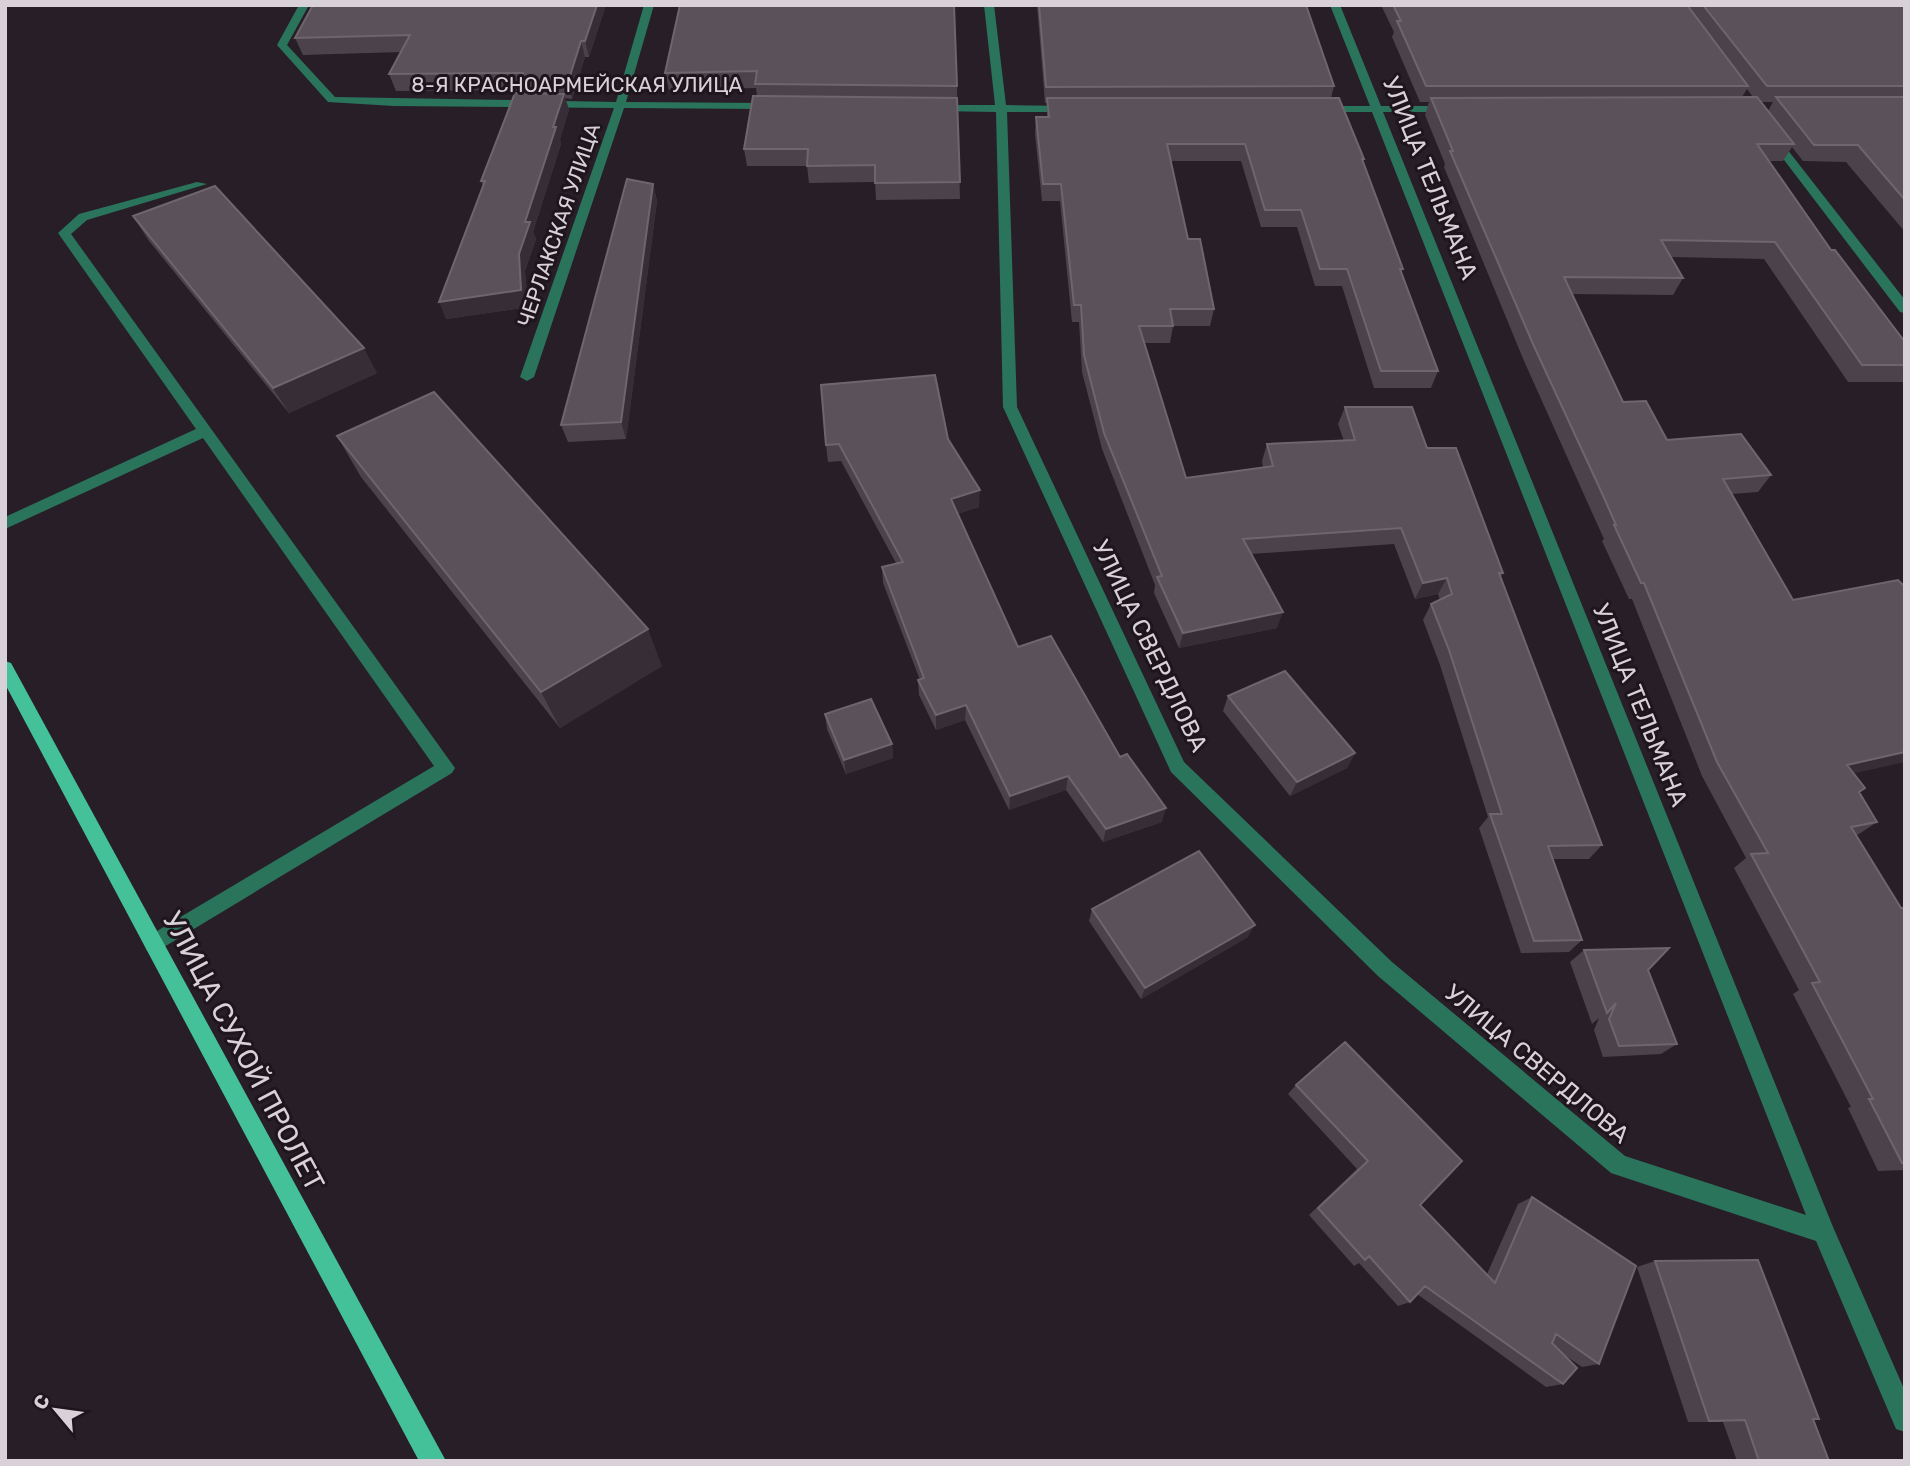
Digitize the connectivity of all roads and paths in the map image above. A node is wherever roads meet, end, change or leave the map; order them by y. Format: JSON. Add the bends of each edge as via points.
{"nodes":[{"id":1,"x":303,"y":5,"type":"edge"},
{"id":2,"x":649,"y":5,"type":"edge"},
{"id":3,"x":989,"y":5,"type":"edge"},
{"id":4,"x":1335,"y":5,"type":"edge"},
{"id":5,"x":620,"y":104,"type":"junction"},
{"id":6,"x":783,"y":106,"type":"edge"},
{"id":7,"x":919,"y":108,"type":"edge"},
{"id":8,"x":1001,"y":109,"type":"junction"},
{"id":9,"x":1084,"y":109,"type":"edge"},
{"id":10,"x":1307,"y":109,"type":"edge"},
{"id":11,"x":1376,"y":109,"type":"junction"},
{"id":12,"x":1460,"y":109,"type":"edge"},
{"id":13,"x":1768,"y":131,"type":"edge"},
{"id":14,"x":201,"y":184,"type":"dead end"},
{"id":15,"x":1905,"y":309,"type":"edge"},
{"id":16,"x":527,"y":377,"type":"dead end"},
{"id":17,"x":205,"y":430,"type":"junction"},
{"id":18,"x":5,"y":524,"type":"edge"},
{"id":19,"x":5,"y":667,"type":"edge"},
{"id":20,"x":154,"y":944,"type":"junction"},
{"id":21,"x":1824,"y":1232,"type":"junction"},
{"id":22,"x":1905,"y":1420,"type":"edge"},
{"id":23,"x":433,"y":1461,"type":"edge"}],
"edges":[{"from":1,"to":5,"type":"street","name":"8-Я КРАСНОАРМЕЙСКАЯ УЛИЦА","via":[[282,45],[332,100]]},
{"from":2,"to":5,"type":"street","name":"ЧЕРЛАКСКАЯ УЛИЦА"},
{"from":3,"to":8,"type":"street","name":"УЛИЦА СВЕРДЛОВА"},
{"from":4,"to":11,"type":"street","name":"УЛИЦА ТЕЛЬМАНА"},
{"from":5,"to":6,"type":"street","name":"8-Я КРАСНОАРМЕЙСКАЯ УЛИЦА"},
{"from":5,"to":16,"type":"street","name":"ЧЕРЛАКСКАЯ УЛИЦА"},
{"from":7,"to":8,"type":"street"},
{"from":8,"to":9,"type":"street"},
{"from":8,"to":21,"type":"street","name":"УЛИЦА СВЕРДЛОВА","via":[[1010,407],[1177,767],[1385,969],[1619,1165]]},
{"from":10,"to":11,"type":"street"},
{"from":11,"to":12,"type":"street"},
{"from":11,"to":21,"type":"street","name":"УЛИЦА ТЕЛЬМАНА"},
{"from":13,"to":15,"type":"street"},
{"from":14,"to":17,"type":"street","via":[[83,217],[64,233]]},
{"from":17,"to":18,"type":"street"},
{"from":17,"to":20,"type":"street","via":[[446,768]]},
{"from":19,"to":20,"type":"main road","name":"УЛИЦА СУХОЙ ПРОЛЕТ"},
{"from":20,"to":23,"type":"main road","name":"УЛИЦА СУХОЙ ПРОЛЕТ"},
{"from":21,"to":22,"type":"street","name":"УЛИЦА ТЕЛЬМАНА"}]}
